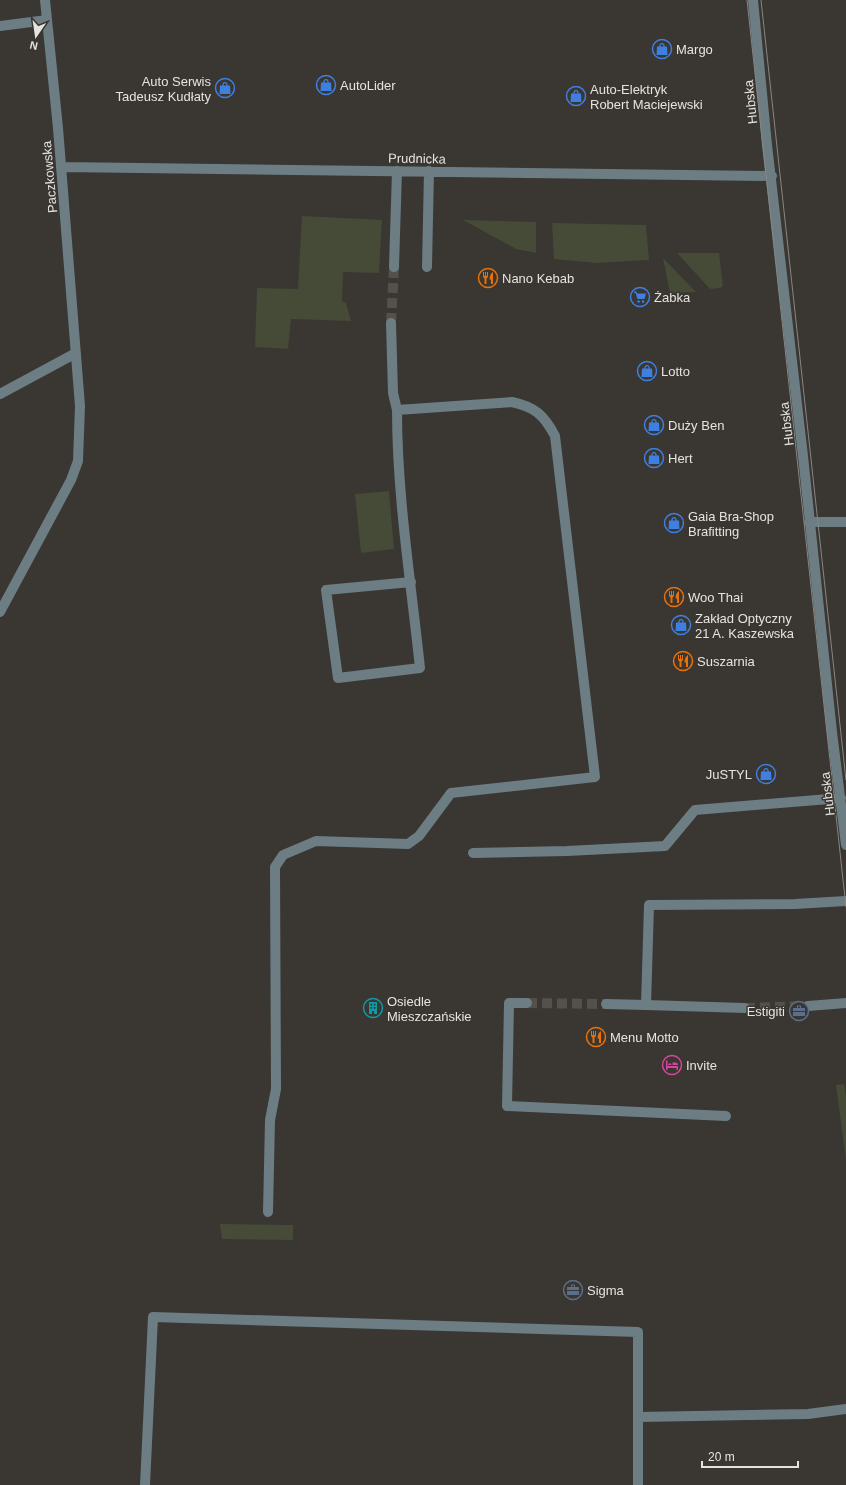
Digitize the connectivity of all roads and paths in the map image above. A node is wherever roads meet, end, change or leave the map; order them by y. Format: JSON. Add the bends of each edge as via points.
{"nodes":[{"id":1,"x":44,"y":0,"type":"edge"},
{"id":2,"x":753,"y":0,"type":"edge"},
{"id":3,"x":46,"y":20,"type":"junction"},
{"id":4,"x":0,"y":26,"type":"edge"},
{"id":5,"x":62,"y":167,"type":"junction"},
{"id":6,"x":397,"y":171,"type":"junction"},
{"id":7,"x":429,"y":172,"type":"junction"},
{"id":8,"x":772,"y":176,"type":"junction"},
{"id":9,"x":394,"y":267,"type":"tunnel mouth"},
{"id":10,"x":427,"y":267,"type":"dead end"},
{"id":11,"x":391,"y":323,"type":"tunnel mouth"},
{"id":12,"x":76,"y":353,"type":"junction"},
{"id":13,"x":2,"y":390,"type":"edge"},
{"id":14,"x":396,"y":410,"type":"junction"},
{"id":15,"x":809,"y":522,"type":"junction"},
{"id":16,"x":846,"y":522,"type":"edge"},
{"id":17,"x":411,"y":582,"type":"junction"},
{"id":18,"x":0,"y":612,"type":"edge"},
{"id":19,"x":841,"y":798,"type":"junction"},
{"id":20,"x":846,"y":845,"type":"edge"},
{"id":21,"x":473,"y":853,"type":"dead end"},
{"id":22,"x":846,"y":901,"type":"edge"},
{"id":23,"x":527,"y":1003,"type":"tunnel mouth"},
{"id":24,"x":846,"y":1003,"type":"edge"},
{"id":25,"x":606,"y":1004,"type":"tunnel mouth"},
{"id":26,"x":646,"y":1005,"type":"junction"},
{"id":27,"x":808,"y":1006,"type":"tunnel mouth"},
{"id":28,"x":744,"y":1008,"type":"tunnel mouth"},
{"id":29,"x":726,"y":1116,"type":"dead end"},
{"id":30,"x":268,"y":1212,"type":"dead end"},
{"id":31,"x":846,"y":1409,"type":"edge"},
{"id":32,"x":640,"y":1417,"type":"junction"},
{"id":33,"x":145,"y":1485,"type":"edge"},
{"id":34,"x":638,"y":1485,"type":"edge"}],
"edges":[{"from":1,"to":3,"type":"street","name":"Paczkowska"},
{"from":2,"to":8,"type":"street","name":"Hubska"},
{"from":3,"to":4,"type":"street"},
{"from":3,"to":5,"type":"street","name":"Paczkowska"},
{"from":5,"to":6,"type":"street","name":"Prudnicka"},
{"from":5,"to":12,"type":"street","name":"Paczkowska"},
{"from":6,"to":7,"type":"street","name":"Prudnicka"},
{"from":6,"to":9,"type":"street"},
{"from":7,"to":8,"type":"street","name":"Prudnicka"},
{"from":7,"to":10,"type":"street"},
{"from":8,"to":15,"type":"street","name":"Hubska"},
{"from":11,"to":14,"type":"street","via":[[392,393]]},
{"from":12,"to":13,"type":"street"},
{"from":12,"to":18,"type":"street","name":"Paczkowska","via":[[80,406],[78,461],[71,480]]},
{"from":14,"to":17,"type":"street","via":[[398,462]]},
{"from":14,"to":30,"type":"street","via":[[512,402],[528,405],[542,415],[550,425],[555,436],[595,777],[451,793],[420,836],[408,844],[316,841],[283,855],[274,867],[276,1089],[270,1120]]},
{"from":15,"to":16,"type":"street"},
{"from":15,"to":19,"type":"street","name":"Hubska"},
{"from":17,"to":17,"type":"street","via":[[420,668],[338,678],[326,590]]},
{"from":19,"to":20,"type":"street","name":"Hubska"},
{"from":19,"to":21,"type":"street","via":[[696,810],[665,846]]},
{"from":22,"to":26,"type":"street","via":[[649,905]]},
{"from":23,"to":29,"type":"street","via":[[509,1003],[507,1106]]},
{"from":24,"to":27,"type":"street"},
{"from":25,"to":26,"type":"street"},
{"from":26,"to":28,"type":"street"},
{"from":31,"to":32,"type":"street","via":[[808,1414]]},
{"from":32,"to":33,"type":"street","via":[[638,1332],[153,1317]]},
{"from":32,"to":34,"type":"street"}]}
